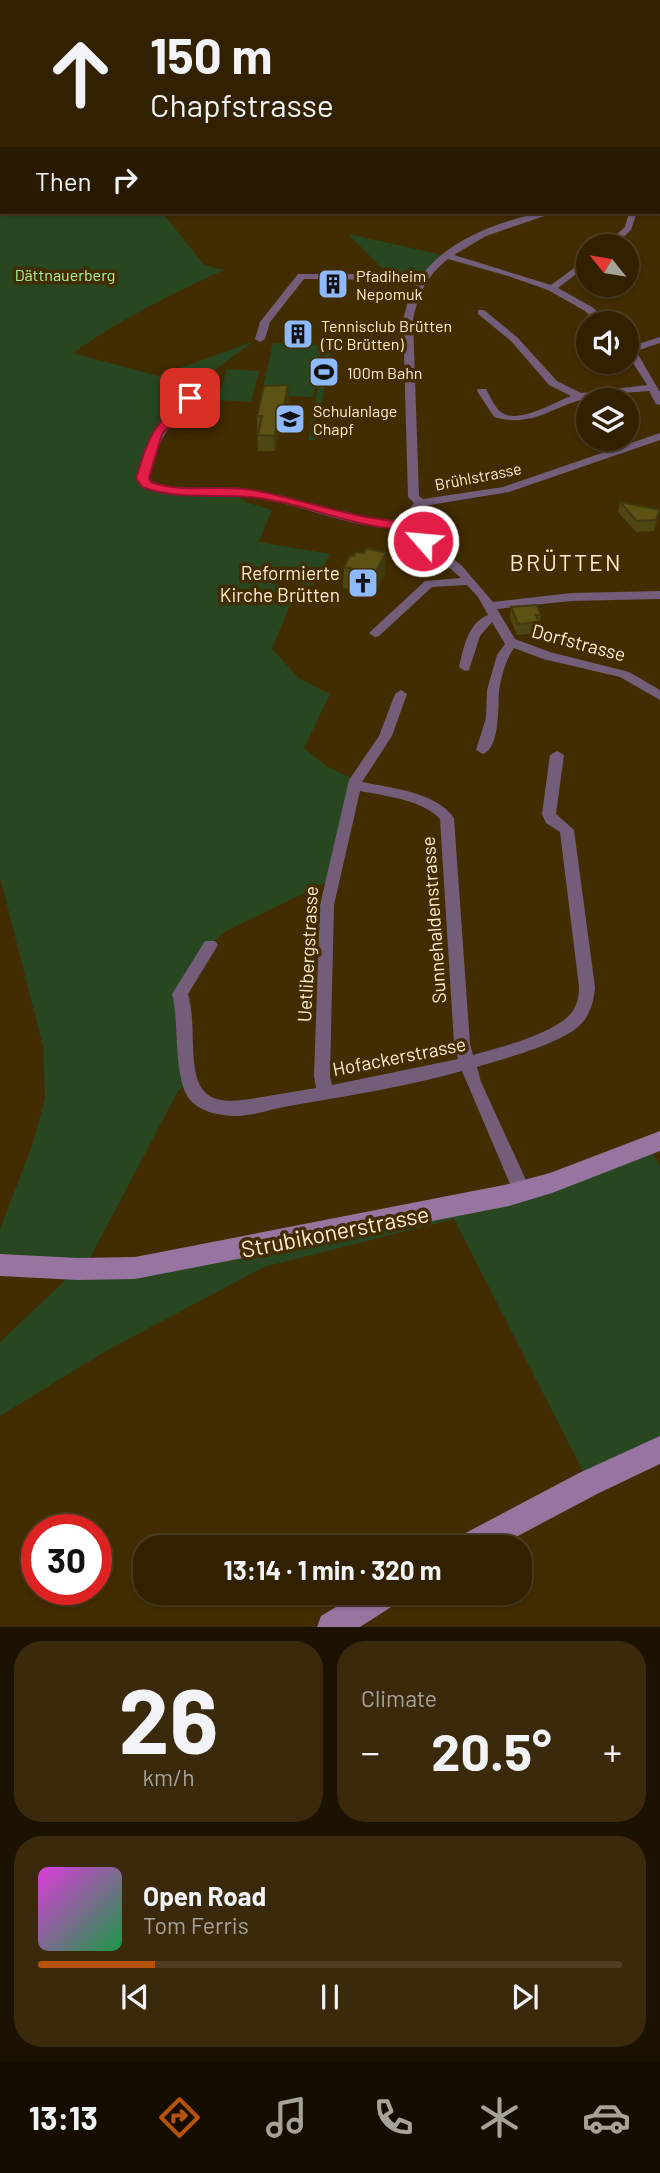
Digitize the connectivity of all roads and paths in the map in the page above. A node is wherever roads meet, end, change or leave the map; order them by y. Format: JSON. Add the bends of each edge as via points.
{"nodes":[{"id":1,"x":545,"y":214,"type":"edge"},
{"id":2,"x":633,"y":214,"type":"edge"},
{"id":3,"x":622,"y":234,"type":"edge"},
{"id":4,"x":447,"y":256,"type":"junction"},
{"id":5,"x":576,"y":270,"type":"edge"},
{"id":6,"x":421,"y":282,"type":"junction"},
{"id":7,"x":552,"y":288,"type":"junction"},
{"id":8,"x":592,"y":311,"type":"edge"},
{"id":9,"x":481,"y":312,"type":"dead end"},
{"id":10,"x":260,"y":339,"type":"dead end"},
{"id":11,"x":660,"y":340,"type":"edge"},
{"id":12,"x":639,"y":345,"type":"edge"},
{"id":13,"x":639,"y":365,"type":"edge"},
{"id":14,"x":653,"y":388,"type":"junction"},
{"id":15,"x":639,"y":390,"type":"edge"},
{"id":16,"x":482,"y":391,"type":"dead end"},
{"id":17,"x":576,"y":394,"type":"edge"},
{"id":18,"x":576,"y":397,"type":"edge"},
{"id":19,"x":190,"y":398,"type":"dead end"},
{"id":20,"x":660,"y":402,"type":"edge"},
{"id":21,"x":660,"y":436,"type":"edge"},
{"id":22,"x":420,"y":503,"type":"junction"},
{"id":23,"x":412,"y":526,"type":"junction"},
{"id":24,"x":471,"y":581,"type":"junction"},
{"id":25,"x":660,"y":596,"type":"edge"},
{"id":26,"x":493,"y":611,"type":"junction"},
{"id":27,"x":375,"y":633,"type":"dead end"},
{"id":28,"x":512,"y":643,"type":"junction"},
{"id":29,"x":465,"y":667,"type":"dead end"},
{"id":30,"x":401,"y":694,"type":"dead end"},
{"id":31,"x":660,"y":696,"type":"edge"},
{"id":32,"x":483,"y":750,"type":"dead end"},
{"id":33,"x":557,"y":755,"type":"dead end"},
{"id":34,"x":355,"y":782,"type":"junction"},
{"id":35,"x":210,"y":945,"type":"dead end"},
{"id":36,"x":467,"y":1065,"type":"junction"},
{"id":37,"x":325,"y":1092,"type":"junction"},
{"id":38,"x":660,"y":1141,"type":"edge"},
{"id":39,"x":522,"y":1191,"type":"junction"},
{"id":40,"x":0,"y":1265,"type":"edge"},
{"id":41,"x":660,"y":1450,"type":"edge"},
{"id":42,"x":491,"y":1535,"type":"edge"},
{"id":43,"x":368,"y":1605,"type":"edge"},
{"id":44,"x":332,"y":1627,"type":"edge"}],
"edges":[{"from":1,"to":4,"type":"street","via":[[506,225]]},
{"from":2,"to":3,"type":"street"},
{"from":4,"to":6,"type":"street"},
{"from":4,"to":7,"type":"street"},
{"from":5,"to":7,"type":"street"},
{"from":6,"to":10,"type":"street","via":[[300,276],[268,318]]},
{"from":6,"to":22,"type":"street","via":[[408,307],[414,497]]},
{"from":7,"to":8,"type":"street"},
{"from":9,"to":17,"type":"street","via":[[514,339],[553,383]]},
{"from":11,"to":12,"type":"street"},
{"from":13,"to":14,"type":"street"},
{"from":14,"to":15,"type":"street"},
{"from":14,"to":20,"type":"street"},
{"from":16,"to":18,"type":"street","via":[[498,415],[511,419],[541,413]]},
{"from":19,"to":23,"type":"street","via":[[156,434],[143,478],[146,484],[166,492],[251,494],[384,525]]},
{"from":21,"to":22,"type":"street","name":"Brühlstrasse","via":[[505,490]]},
{"from":22,"to":23,"type":"street","via":[[412,512]]},
{"from":23,"to":24,"type":"street","name":"Dorfstrasse"},
{"from":24,"to":26,"type":"street","name":"Dorfstrasse"},
{"from":24,"to":27,"type":"street","via":[[429,584]]},
{"from":25,"to":26,"type":"street","via":[[571,597]]},
{"from":26,"to":28,"type":"street","name":"Dorfstrasse"},
{"from":26,"to":29,"type":"street","via":[[478,626]]},
{"from":28,"to":31,"type":"street","name":"Dorfstrasse","via":[[611,668]]},
{"from":28,"to":32,"type":"street","via":[[502,657],[493,690],[494,718]]},
{"from":30,"to":34,"type":"street","via":[[385,736]]},
{"from":33,"to":36,"type":"street","name":"Hofackerstrasse","via":[[549,814],[567,830],[586,999],[582,1012],[558,1032]]},
{"from":34,"to":36,"type":"street","name":"Sunnehaldenstrasse","via":[[423,803],[447,818]]},
{"from":34,"to":37,"type":"street","name":"Uetlibergstrasse","via":[[327,905]]},
{"from":35,"to":37,"type":"street","name":"Hofackerstrasse","via":[[180,994],[187,1009],[187,1084],[196,1097],[218,1109],[234,1109]]},
{"from":36,"to":37,"type":"street","name":"Hofackerstrasse"},
{"from":36,"to":39,"type":"street","name":"Sunnehaldenstrasse"},
{"from":38,"to":39,"type":"street","name":"Strubikonerstrasse"},
{"from":39,"to":40,"type":"street","name":"Strubikonerstrasse","via":[[135,1268]]},
{"from":41,"to":42,"type":"street"},
{"from":43,"to":44,"type":"street"}]}
